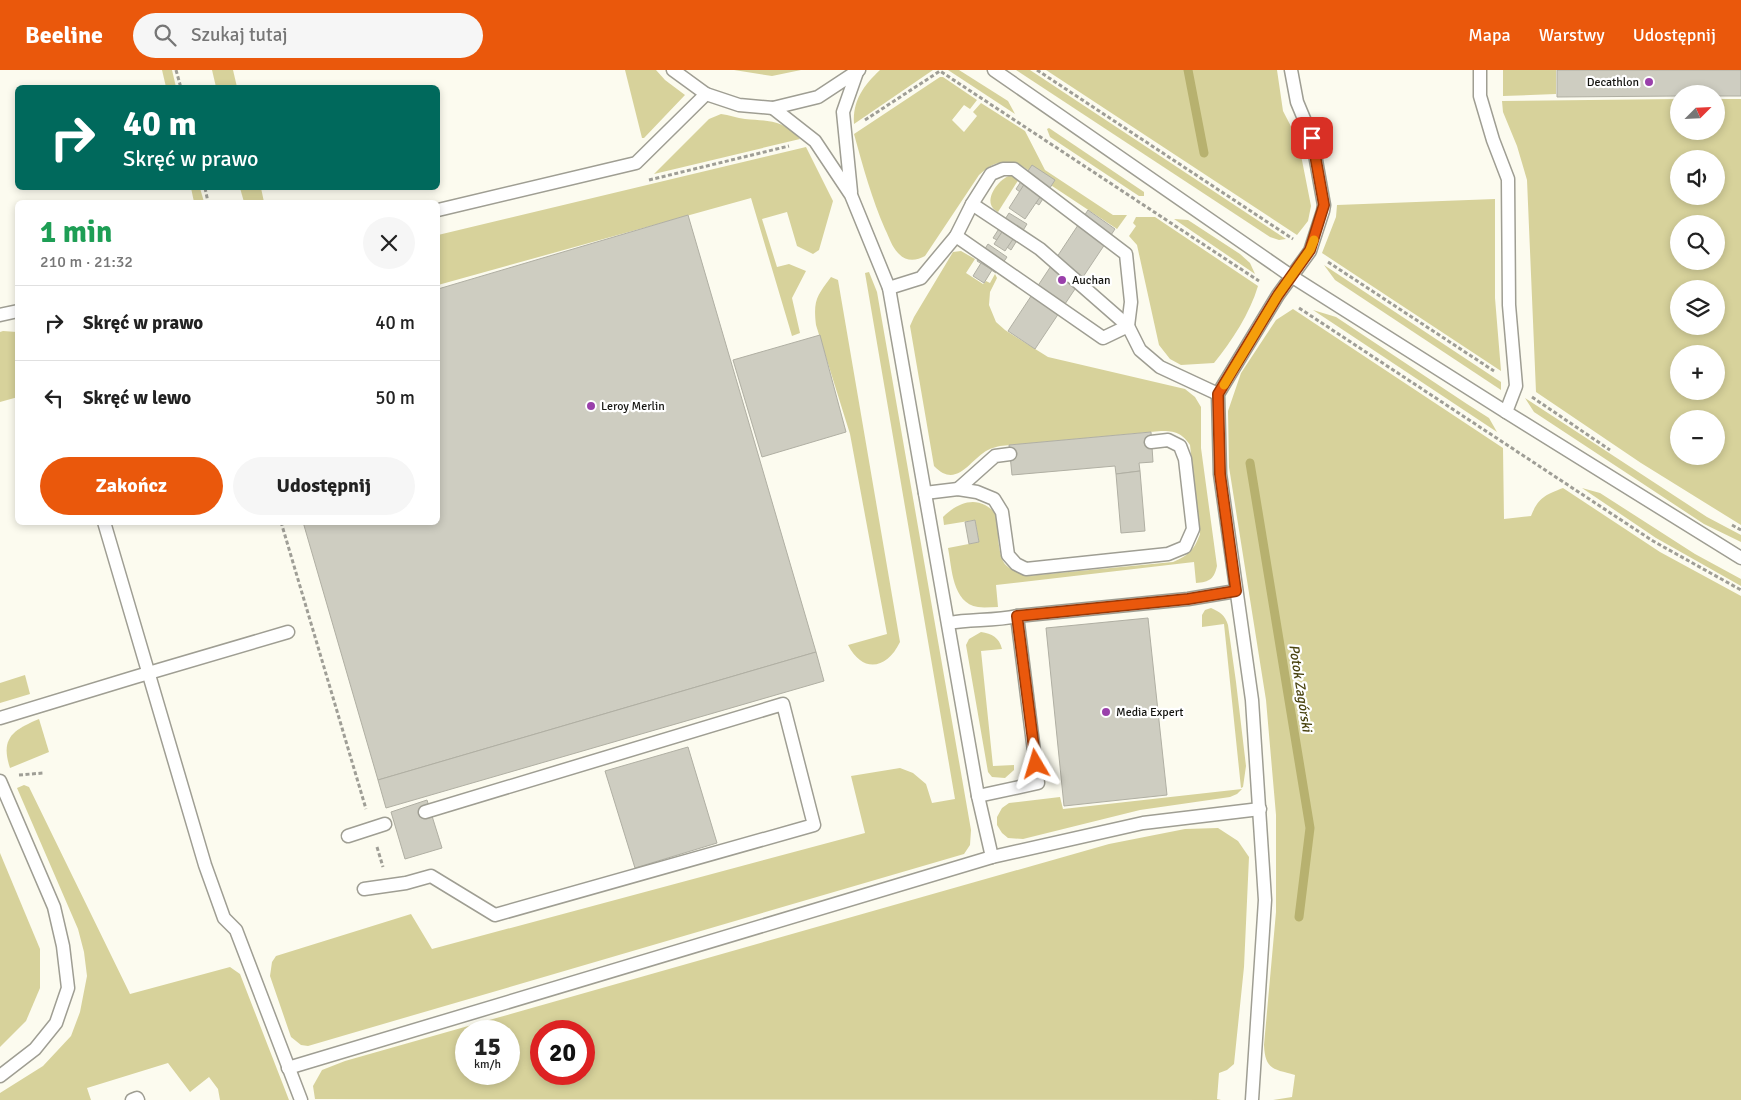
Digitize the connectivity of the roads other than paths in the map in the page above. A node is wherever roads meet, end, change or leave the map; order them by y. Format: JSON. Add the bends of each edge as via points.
{"nodes":[{"id":1,"x":673,"y":70,"type":"edge"},
{"id":2,"x":994,"y":70,"type":"edge"},
{"id":3,"x":1291,"y":70,"type":"edge"},
{"id":4,"x":1480,"y":70,"type":"edge"},
{"id":5,"x":858,"y":71,"type":"edge"},
{"id":6,"x":706,"y":94,"type":"junction"},
{"id":7,"x":773,"y":108,"type":"junction"},
{"id":8,"x":851,"y":195,"type":"junction"},
{"id":9,"x":972,"y":204,"type":"junction"},
{"id":10,"x":440,"y":210,"type":"edge"},
{"id":11,"x":956,"y":236,"type":"junction"},
{"id":12,"x":1291,"y":276,"type":"junction"},
{"id":13,"x":889,"y":288,"type":"junction"},
{"id":14,"x":15,"y":312,"type":"edge"},
{"id":15,"x":0,"y":315,"type":"edge"},
{"id":16,"x":1128,"y":326,"type":"junction"},
{"id":17,"x":1218,"y":394,"type":"junction"},
{"id":18,"x":1506,"y":412,"type":"junction"},
{"id":19,"x":1151,"y":442,"type":"dead end"},
{"id":20,"x":1010,"y":454,"type":"dead end"},
{"id":21,"x":958,"y":489,"type":"junction"},
{"id":22,"x":925,"y":493,"type":"junction"},
{"id":23,"x":105,"y":525,"type":"edge"},
{"id":24,"x":1741,"y":558,"type":"edge"},
{"id":25,"x":1236,"y":591,"type":"junction"},
{"id":26,"x":1017,"y":616,"type":"junction"},
{"id":27,"x":948,"y":623,"type":"junction"},
{"id":28,"x":288,"y":632,"type":"dead end"},
{"id":29,"x":150,"y":672,"type":"junction"},
{"id":30,"x":0,"y":718,"type":"edge"},
{"id":31,"x":0,"y":781,"type":"edge"},
{"id":32,"x":978,"y":796,"type":"junction"},
{"id":33,"x":1260,"y":809,"type":"junction"},
{"id":34,"x":426,"y":812,"type":"dead end"},
{"id":35,"x":385,"y":824,"type":"dead end"},
{"id":36,"x":348,"y":836,"type":"dead end"},
{"id":37,"x":992,"y":858,"type":"junction"},
{"id":38,"x":364,"y":889,"type":"dead end"},
{"id":39,"x":288,"y":1068,"type":"junction"},
{"id":40,"x":0,"y":1076,"type":"edge"},
{"id":41,"x":132,"y":1100,"type":"edge"},
{"id":42,"x":138,"y":1100,"type":"edge"},
{"id":43,"x":301,"y":1100,"type":"edge"},
{"id":44,"x":1252,"y":1100,"type":"edge"}],
"edges":[{"from":1,"to":6,"type":"lane"},
{"from":2,"to":12,"type":"lane"},
{"from":3,"to":12,"type":"lane","via":[[1297,102],[1312,138],[1323,211],[1310,250]]},
{"from":4,"to":18,"type":"lane","via":[[1480,96],[1508,179],[1510,305],[1516,386]]},
{"from":5,"to":7,"type":"lane","via":[[818,97]]},
{"from":5,"to":8,"type":"lane","via":[[843,112]]},
{"from":6,"to":7,"type":"lane","via":[[739,105]]},
{"from":6,"to":10,"type":"lane","via":[[636,163]]},
{"from":7,"to":8,"type":"lane","via":[[815,141]]},
{"from":8,"to":13,"type":"lane"},
{"from":9,"to":11,"type":"lane"},
{"from":9,"to":16,"type":"lane","via":[[1040,249]]},
{"from":9,"to":16,"type":"lane","via":[[991,174],[1014,169],[1126,254],[1131,302]]},
{"from":11,"to":13,"type":"lane","via":[[921,278]]},
{"from":11,"to":16,"type":"lane","via":[[1103,338]]},
{"from":12,"to":17,"type":"lane"},
{"from":12,"to":18,"type":"lane"},
{"from":13,"to":22,"type":"lane"},
{"from":14,"to":15,"type":"lane"},
{"from":16,"to":17,"type":"lane","via":[[1140,350],[1160,367]]},
{"from":17,"to":25,"type":"lane","via":[[1220,474]]},
{"from":18,"to":24,"type":"lane"},
{"from":19,"to":21,"type":"lane","via":[[1168,440],[1180,446],[1185,459],[1193,529],[1185,547],[1168,554],[1026,569],[1008,555],[1002,512],[994,499]]},
{"from":20,"to":21,"type":"lane","via":[[995,456]]},
{"from":21,"to":22,"type":"lane"},
{"from":22,"to":27,"type":"lane"},
{"from":23,"to":29,"type":"lane"},
{"from":25,"to":26,"type":"lane","via":[[1188,599]]},
{"from":25,"to":33,"type":"lane","via":[[1252,700]]},
{"from":26,"to":27,"type":"lane"},
{"from":26,"to":32,"type":"lane","via":[[1038,783]]},
{"from":27,"to":32,"type":"lane"},
{"from":28,"to":29,"type":"lane"},
{"from":29,"to":30,"type":"lane"},
{"from":29,"to":39,"type":"lane","via":[[188,810],[224,918],[236,930]]},
{"from":31,"to":40,"type":"lane","via":[[54,907],[68,988],[56,1023],[35,1049]]},
{"from":32,"to":37,"type":"lane"},
{"from":33,"to":37,"type":"lane","via":[[1143,823]]},
{"from":33,"to":44,"type":"lane","via":[[1266,900]]},
{"from":34,"to":38,"type":"lane","via":[[784,704],[814,825],[495,915],[431,876]]},
{"from":35,"to":36,"type":"lane"},
{"from":37,"to":39,"type":"lane"},
{"from":39,"to":43,"type":"lane"},
{"from":41,"to":42,"type":"lane"}]}
